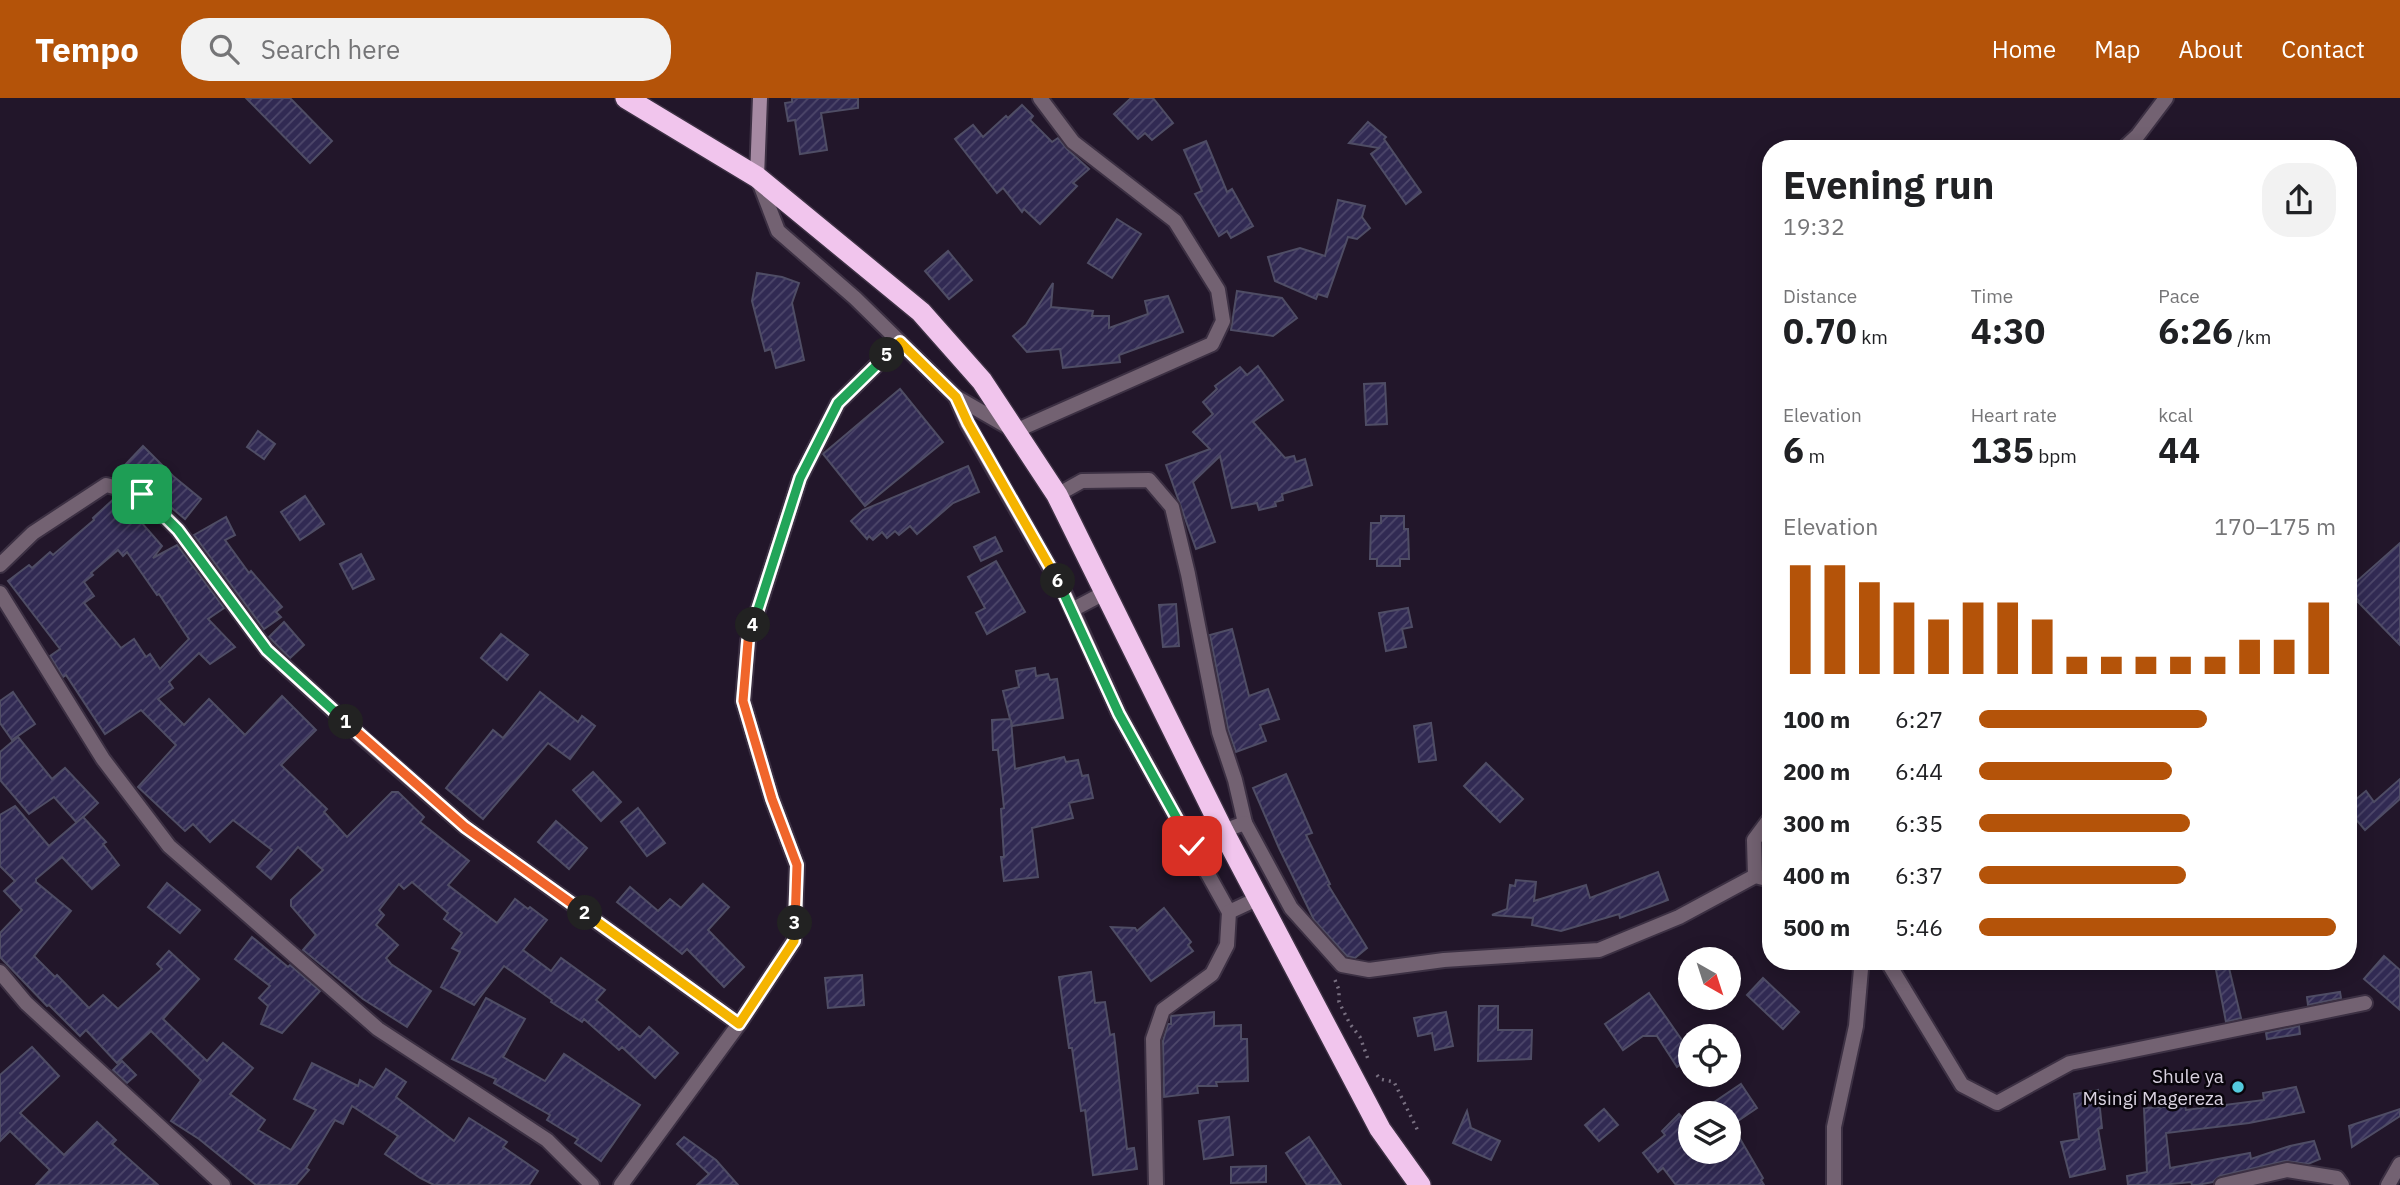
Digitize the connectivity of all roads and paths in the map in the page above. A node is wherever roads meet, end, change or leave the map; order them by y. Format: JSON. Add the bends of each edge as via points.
{"nodes":[{"id":1,"x":626,"y":98,"type":"edge"},
{"id":2,"x":760,"y":98,"type":"edge"},
{"id":3,"x":1040,"y":98,"type":"edge"},
{"id":4,"x":2166,"y":98,"type":"edge"},
{"id":5,"x":2133,"y":140,"type":"edge"},
{"id":6,"x":757,"y":177,"type":"junction"},
{"id":7,"x":900,"y":342,"type":"junction"},
{"id":8,"x":956,"y":397,"type":"junction"},
{"id":9,"x":1015,"y":431,"type":"junction"},
{"id":10,"x":1058,"y":495,"type":"junction"},
{"id":11,"x":0,"y":565,"type":"edge"},
{"id":12,"x":1107,"y":592,"type":"junction"},
{"id":13,"x":0,"y":593,"type":"edge"},
{"id":14,"x":1072,"y":610,"type":"junction"},
{"id":15,"x":1245,"y":823,"type":"junction"},
{"id":16,"x":1762,"y":829,"type":"edge"},
{"id":17,"x":1223,"y":831,"type":"junction"},
{"id":18,"x":1755,"y":876,"type":"junction"},
{"id":19,"x":1762,"y":878,"type":"edge"},
{"id":20,"x":1259,"y":898,"type":"junction"},
{"id":21,"x":1229,"y":912,"type":"junction"},
{"id":22,"x":1335,"y":957,"type":"junction"},
{"id":23,"x":1861,"y":970,"type":"edge"},
{"id":24,"x":1892,"y":970,"type":"edge"},
{"id":25,"x":0,"y":972,"type":"edge"},
{"id":26,"x":2365,"y":1003,"type":"dead end"},
{"id":27,"x":739,"y":1024,"type":"junction"},
{"id":28,"x":1418,"y":1131,"type":"dead end"},
{"id":29,"x":2400,"y":1164,"type":"edge"},
{"id":30,"x":223,"y":1185,"type":"edge"},
{"id":31,"x":592,"y":1185,"type":"edge"},
{"id":32,"x":621,"y":1185,"type":"edge"},
{"id":33,"x":1156,"y":1185,"type":"edge"},
{"id":34,"x":1420,"y":1185,"type":"edge"},
{"id":35,"x":1834,"y":1185,"type":"edge"},
{"id":36,"x":2222,"y":1185,"type":"edge"},
{"id":37,"x":2342,"y":1185,"type":"edge"},
{"id":38,"x":2388,"y":1185,"type":"edge"}],
"edges":[{"from":1,"to":6,"type":"highway"},
{"from":2,"to":6,"type":"street"},
{"from":3,"to":9,"type":"street","via":[[1073,142],[1175,221],[1218,290],[1223,321],[1212,344]]},
{"from":4,"to":5,"type":"street"},
{"from":6,"to":7,"type":"street","via":[[778,231]]},
{"from":6,"to":9,"type":"highway","via":[[921,312],[982,381]]},
{"from":7,"to":8,"type":"street"},
{"from":7,"to":27,"type":"street","via":[[838,403],[800,478],[748,641],[743,701],[797,865],[794,941]]},
{"from":8,"to":9,"type":"street"},
{"from":8,"to":14,"type":"street"},
{"from":9,"to":10,"type":"highway"},
{"from":10,"to":12,"type":"highway"},
{"from":10,"to":15,"type":"street","via":[[1082,481],[1149,480],[1172,507],[1219,732]]},
{"from":11,"to":27,"type":"street","via":[[33,533],[106,485],[142,494],[178,530],[267,650],[364,739],[465,827]]},
{"from":12,"to":14,"type":"street"},
{"from":12,"to":17,"type":"highway"},
{"from":13,"to":31,"type":"street","via":[[103,759],[169,846],[378,1029],[547,1140]]},
{"from":14,"to":21,"type":"street","via":[[1119,714]]},
{"from":15,"to":17,"type":"street"},
{"from":15,"to":22,"type":"street","via":[[1291,908]]},
{"from":16,"to":18,"type":"street","via":[[1754,840]]},
{"from":17,"to":20,"type":"highway"},
{"from":18,"to":19,"type":"street"},
{"from":18,"to":22,"type":"street","via":[[1679,917],[1599,950],[1369,970],[1342,965]]},
{"from":20,"to":21,"type":"street"},
{"from":20,"to":34,"type":"highway","via":[[1380,1129]]},
{"from":21,"to":33,"type":"street","via":[[1227,945],[1212,974],[1163,1010],[1153,1039]]},
{"from":22,"to":28,"type":"path","via":[[1330,966],[1339,1002],[1372,1069],[1380,1079],[1394,1082]]},
{"from":23,"to":35,"type":"street","via":[[1856,1026],[1835,1127]]},
{"from":24,"to":26,"type":"street","via":[[1962,1085],[1997,1103],[2070,1063]]},
{"from":25,"to":30,"type":"street","via":[[26,1003]]},
{"from":27,"to":32,"type":"street"},
{"from":29,"to":38,"type":"street"},
{"from":36,"to":37,"type":"street","via":[[2287,1170],[2337,1178]]}]}
